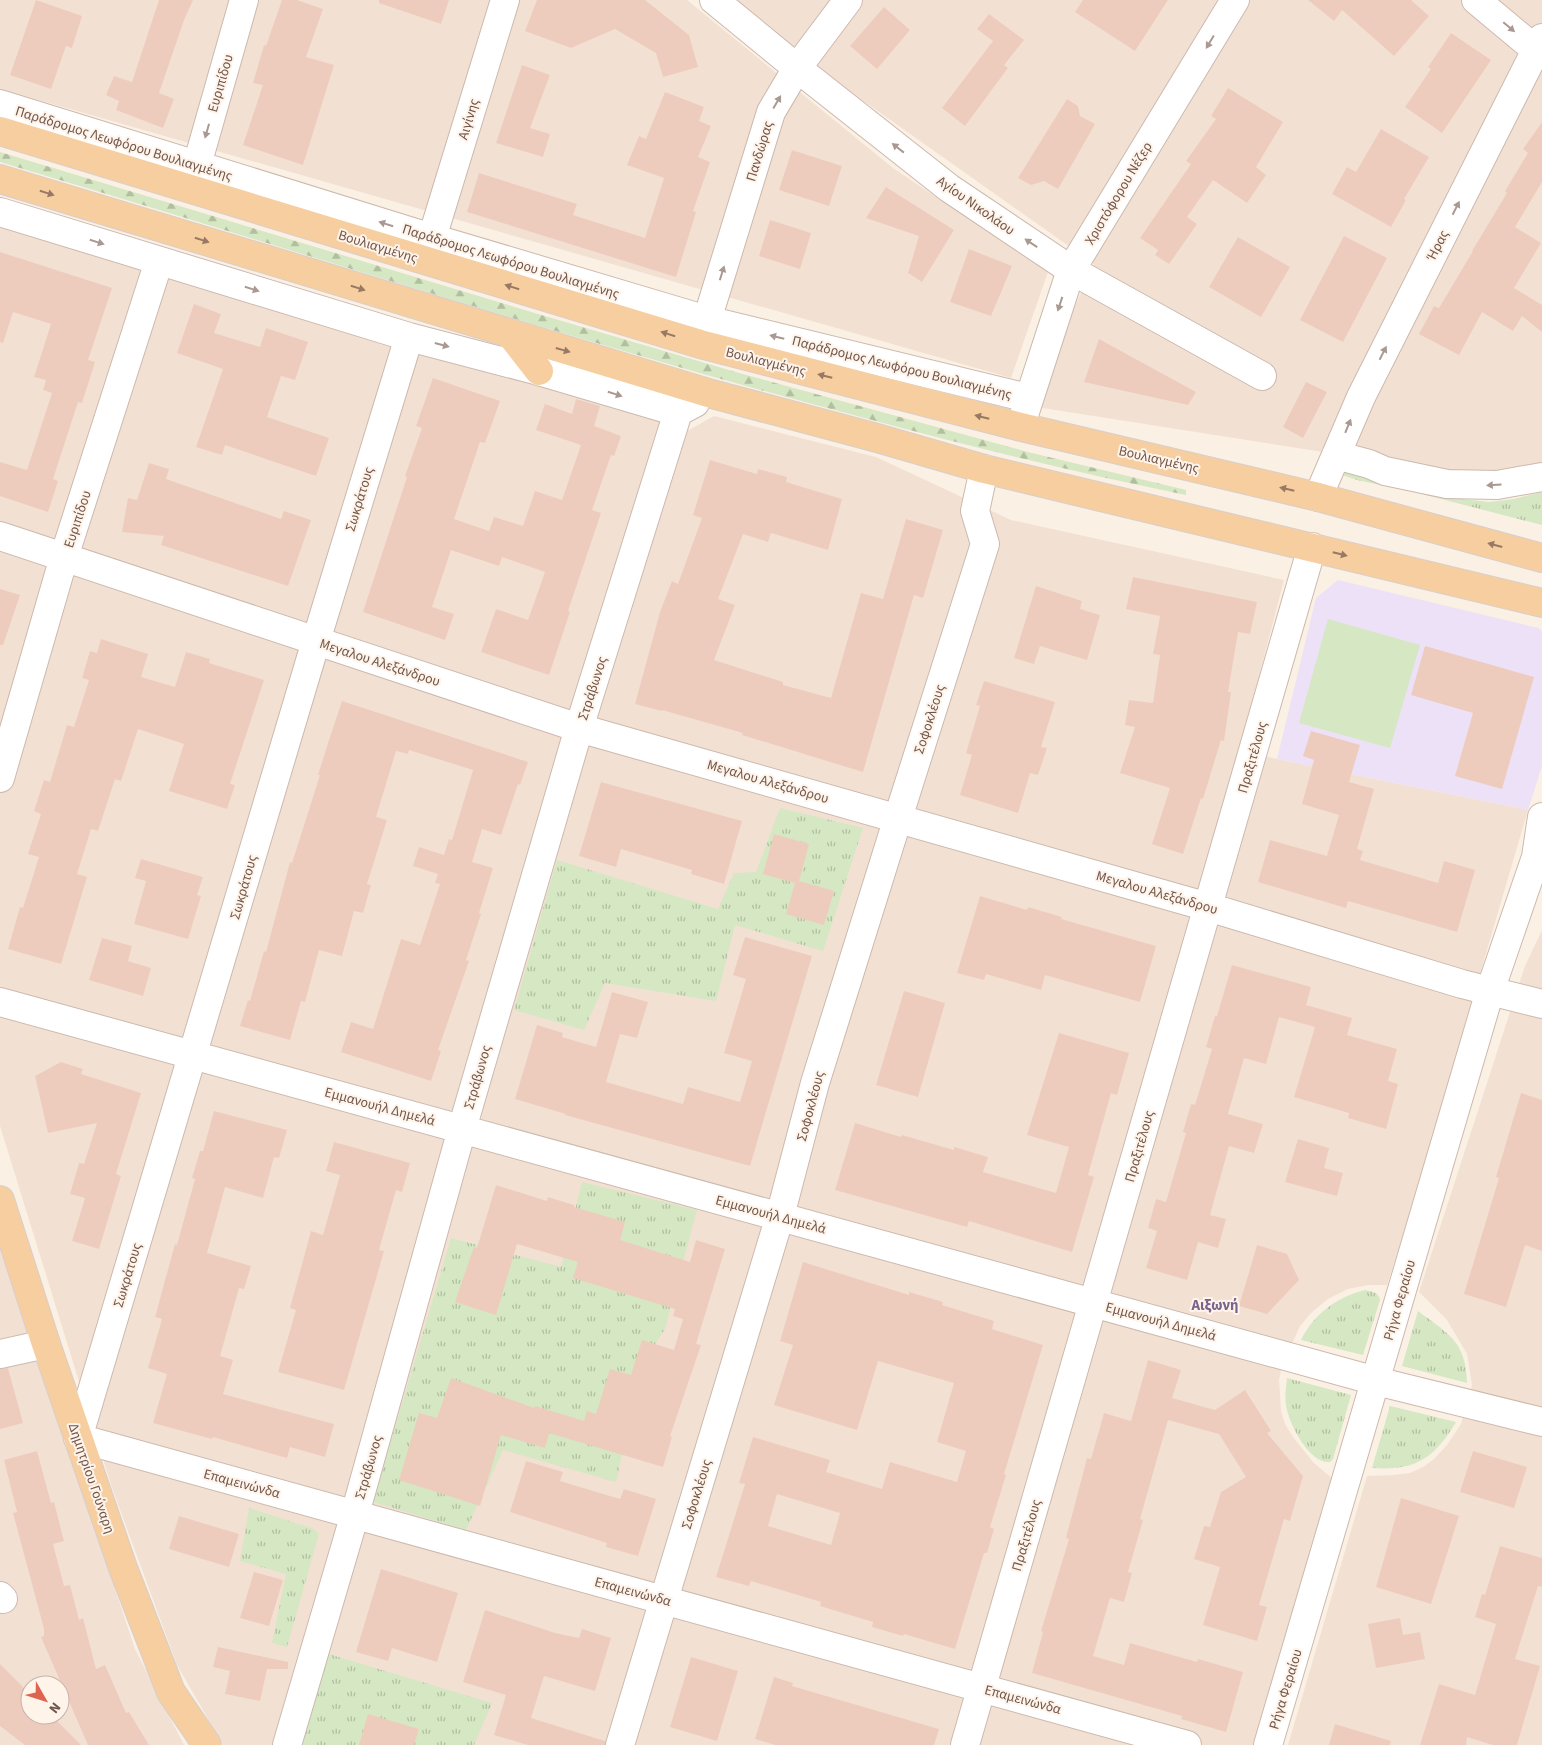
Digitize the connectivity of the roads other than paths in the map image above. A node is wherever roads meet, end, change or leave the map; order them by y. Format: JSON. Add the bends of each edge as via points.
{"nodes":[{"id":1,"x":244,"y":0,"type":"edge"},
{"id":2,"x":505,"y":0,"type":"edge"},
{"id":3,"x":714,"y":0,"type":"edge"},
{"id":4,"x":848,"y":0,"type":"edge"},
{"id":5,"x":1235,"y":0,"type":"edge"},
{"id":6,"x":1476,"y":0,"type":"edge"},
{"id":7,"x":1540,"y":47,"type":"edge"},
{"id":8,"x":797,"y":68,"type":"junction"},
{"id":9,"x":0,"y":104,"type":"edge"},
{"id":10,"x":0,"y":131,"type":"edge"},
{"id":11,"x":197,"y":166,"type":"junction"},
{"id":12,"x":0,"y":179,"type":"edge"},
{"id":13,"x":0,"y":212,"type":"edge"},
{"id":14,"x":432,"y":238,"type":"junction"},
{"id":15,"x":159,"y":261,"type":"junction"},
{"id":16,"x":1071,"y":270,"type":"junction"},
{"id":17,"x":708,"y":320,"type":"junction"},
{"id":18,"x":512,"y":334,"type":"junction"},
{"id":19,"x":409,"y":337,"type":"junction"},
{"id":20,"x":539,"y":371,"type":"junction"},
{"id":21,"x":1262,"y":376,"type":"dead end"},
{"id":22,"x":712,"y":394,"type":"junction"},
{"id":23,"x":1028,"y":398,"type":"junction"},
{"id":24,"x":678,"y":412,"type":"junction"},
{"id":25,"x":1021,"y":426,"type":"junction"},
{"id":26,"x":1336,"y":455,"type":"junction"},
{"id":27,"x":984,"y":469,"type":"junction"},
{"id":28,"x":1542,"y":477,"type":"edge"},
{"id":29,"x":1318,"y":497,"type":"junction"},
{"id":30,"x":0,"y":536,"type":"edge"},
{"id":31,"x":1312,"y":548,"type":"junction"},
{"id":32,"x":64,"y":557,"type":"junction"},
{"id":33,"x":1542,"y":558,"type":"edge"},
{"id":34,"x":1542,"y":603,"type":"edge"},
{"id":35,"x":316,"y":641,"type":"junction"},
{"id":36,"x":579,"y":728,"type":"junction"},
{"id":37,"x":0,"y":778,"type":"edge"},
{"id":38,"x":1542,"y":817,"type":"edge"},
{"id":39,"x":898,"y":818,"type":"junction"},
{"id":40,"x":1539,"y":853,"type":"edge"},
{"id":41,"x":1208,"y":907,"type":"junction"},
{"id":42,"x":1490,"y":991,"type":"junction"},
{"id":43,"x":0,"y":1002,"type":"edge"},
{"id":44,"x":1542,"y":1004,"type":"edge"},
{"id":45,"x":193,"y":1055,"type":"junction"},
{"id":46,"x":462,"y":1129,"type":"junction"},
{"id":47,"x":0,"y":1200,"type":"edge"},
{"id":48,"x":780,"y":1216,"type":"junction"},
{"id":49,"x":1093,"y":1303,"type":"junction"},
{"id":50,"x":46,"y":1344,"type":"junction"},
{"id":51,"x":0,"y":1354,"type":"edge"},
{"id":52,"x":1376,"y":1381,"type":"junction"},
{"id":53,"x":1542,"y":1422,"type":"edge"},
{"id":54,"x":78,"y":1438,"type":"junction"},
{"id":55,"x":355,"y":1514,"type":"junction"},
{"id":56,"x":664,"y":1600,"type":"junction"},
{"id":57,"x":981,"y":1688,"type":"junction"},
{"id":58,"x":206,"y":1745,"type":"edge"},
{"id":59,"x":287,"y":1745,"type":"edge"},
{"id":60,"x":620,"y":1745,"type":"edge"},
{"id":61,"x":965,"y":1745,"type":"edge"},
{"id":62,"x":1187,"y":1745,"type":"edge"},
{"id":63,"x":1268,"y":1745,"type":"edge"}],
"edges":[{"from":1,"to":11,"type":"street","name":"Ευριπίδου","one_way":true},
{"from":2,"to":14,"type":"street","name":"Αιγίνης"},
{"from":3,"to":8,"type":"street","name":"Αγίου Νικολάου"},
{"from":4,"to":8,"type":"street","name":"Πανδώρας"},
{"from":5,"to":16,"type":"street","name":"Χριστόφορου Νέζερ","one_way":true},
{"from":6,"to":7,"type":"street","one_way":true},
{"from":26,"to":7,"type":"street","name":"Ήρας","one_way":true,"via":[[1361,396]]},
{"from":16,"to":8,"type":"street","name":"Αγίου Νικολάου","one_way":true,"via":[[949,188]]},
{"from":17,"to":8,"type":"street","name":"Πανδώρας","one_way":true,"via":[[771,112]]},
{"from":9,"to":11,"type":"street","name":"Παράδρομος Λεωφόρου Βουλιαγμένης"},
{"from":25,"to":10,"type":"main road","name":"Βουλιαγμένης","one_way":true,"via":[[700,344]]},
{"from":14,"to":11,"type":"street","name":"Παράδρομος Λεωφόρου Βουλιαγμένης","one_way":true},
{"from":12,"to":18,"type":"main road","one_way":true},
{"from":13,"to":15,"type":"street","one_way":true},
{"from":14,"to":17,"type":"street","name":"Παράδρομος Λεωφόρου Βουλιαγμένης"},
{"from":15,"to":19,"type":"street","one_way":true},
{"from":15,"to":32,"type":"street","name":"Ευριπίδου"},
{"from":16,"to":21,"type":"street","name":"Αγίου Νικολάου"},
{"from":16,"to":23,"type":"street","name":"Χριστόφορου Νέζερ","one_way":true},
{"from":23,"to":17,"type":"street","name":"Παράδρομος Λεωφόρου Βουλιαγμένης","one_way":true},
{"from":18,"to":20,"type":"main road"},
{"from":18,"to":22,"type":"main road","one_way":true},
{"from":19,"to":20,"type":"street","one_way":true},
{"from":19,"to":35,"type":"street","name":"Σωκράτους"},
{"from":20,"to":24,"type":"street","one_way":true},
{"from":22,"to":24,"type":"street"},
{"from":22,"to":27,"type":"main road"},
{"from":23,"to":25,"type":"street","name":"Χριστόφορου Νέζερ"},
{"from":24,"to":36,"type":"street","name":"Στράβωνος"},
{"from":29,"to":25,"type":"main road","name":"Βουλιαγμένης","one_way":true},
{"from":28,"to":26,"type":"street","one_way":true,"via":[[1497,486],[1447,484],[1385,471]]},
{"from":26,"to":29,"type":"street","name":"Ήρας"},
{"from":27,"to":31,"type":"main road"},
{"from":27,"to":39,"type":"street","name":"Σοφοκλέους","via":[[975,511],[985,544]]},
{"from":33,"to":29,"type":"main road","name":"Βουλιαγμένης","one_way":true},
{"from":30,"to":32,"type":"street","name":"Μεγαλου Αλεξάνδρου"},
{"from":31,"to":34,"type":"main road","one_way":true},
{"from":31,"to":41,"type":"street","name":"Πραξιτέλους"},
{"from":32,"to":35,"type":"street","name":"Μεγαλου Αλεξάνδρου"},
{"from":32,"to":37,"type":"street","name":"Ευριπίδου"},
{"from":35,"to":36,"type":"street","name":"Μεγαλου Αλεξάνδρου"},
{"from":35,"to":45,"type":"street","name":"Σωκράτους"},
{"from":36,"to":39,"type":"street","name":"Μεγαλου Αλεξάνδρου"},
{"from":36,"to":46,"type":"street","name":"Στράβωνος"},
{"from":38,"to":40,"type":"street","name":"Ρήγα Φεραίου"},
{"from":39,"to":41,"type":"street","name":"Μεγαλου Αλεξάνδρου"},
{"from":39,"to":48,"type":"street","name":"Σοφοκλέους","via":[[815,1083]]},
{"from":40,"to":42,"type":"street","name":"Ρήγα Φεραίου"},
{"from":41,"to":42,"type":"street","name":"Μεγαλου Αλεξάνδρου"},
{"from":41,"to":49,"type":"street","name":"Πραξιτέλους"},
{"from":42,"to":44,"type":"street","name":"Μεγαλου Αλεξάνδρου"},
{"from":42,"to":52,"type":"street","name":"Ρήγα Φεραίου"},
{"from":43,"to":45,"type":"street","name":"Εμμανουήλ Δημελά"},
{"from":45,"to":46,"type":"street","name":"Εμμανουήλ Δημελά"},
{"from":45,"to":54,"type":"street","name":"Σωκράτους"},
{"from":46,"to":48,"type":"street","name":"Εμμανουήλ Δημελά"},
{"from":46,"to":55,"type":"street","name":"Στράβωνος"},
{"from":47,"to":50,"type":"main road","name":"Δημητρίου Γούναρη"},
{"from":48,"to":49,"type":"street","name":"Εμμανουήλ Δημελά"},
{"from":48,"to":56,"type":"street","name":"Σοφοκλέους"},
{"from":49,"to":52,"type":"street","name":"Εμμανουήλ Δημελά"},
{"from":49,"to":57,"type":"street","name":"Πραξιτέλους"},
{"from":50,"to":51,"type":"street"},
{"from":50,"to":54,"type":"main road","name":"Δημητρίου Γούναρη"},
{"from":52,"to":53,"type":"street","name":"Εμμανουήλ Δημελά"},
{"from":52,"to":63,"type":"street","name":"Ρήγα Φεραίου"},
{"from":54,"to":55,"type":"street","name":"Επαμεινώνδα"},
{"from":54,"to":58,"type":"main road","name":"Δημητρίου Γούναρη","via":[[123,1568],[172,1692]]},
{"from":55,"to":56,"type":"street","name":"Επαμεινώνδα"},
{"from":55,"to":59,"type":"street","name":"Στράβωνος"},
{"from":56,"to":57,"type":"street","name":"Επαμεινώνδα"},
{"from":56,"to":60,"type":"street","name":"Σοφοκλέους"},
{"from":57,"to":61,"type":"street","name":"Πραξιτέλους"},
{"from":57,"to":62,"type":"street","name":"Επαμεινώνδα"}]}
